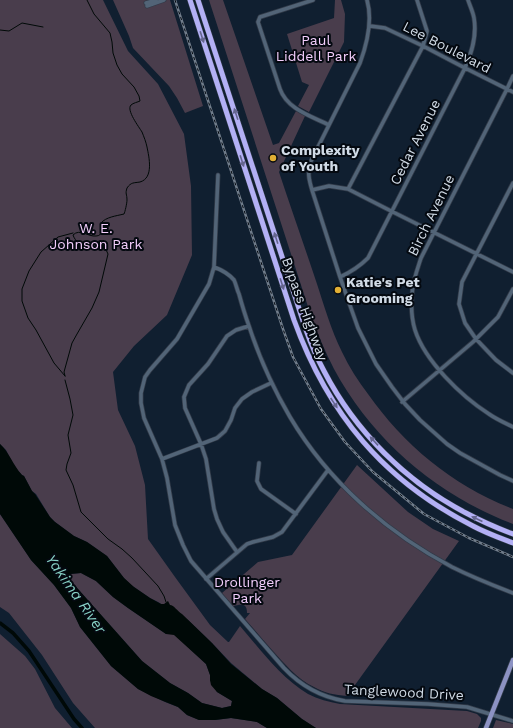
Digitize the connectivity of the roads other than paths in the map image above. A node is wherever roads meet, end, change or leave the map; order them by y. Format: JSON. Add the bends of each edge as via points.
{"nodes":[{"id":1,"x":156,"y":0,"type":"edge"},
{"id":2,"x":164,"y":0,"type":"edge"},
{"id":3,"x":190,"y":0,"type":"edge"},
{"id":4,"x":198,"y":0,"type":"edge"},
{"id":5,"x":312,"y":0,"type":"edge"},
{"id":6,"x":367,"y":0,"type":"edge"},
{"id":7,"x":417,"y":0,"type":"edge"},
{"id":8,"x":468,"y":0,"type":"edge"},
{"id":9,"x":370,"y":26,"type":"junction"},
{"id":10,"x":423,"y":46,"type":"junction"},
{"id":11,"x":465,"y":68,"type":"junction"},
{"id":12,"x":513,"y":76,"type":"edge"},
{"id":13,"x":508,"y":89,"type":"junction"},
{"id":14,"x":513,"y":92,"type":"edge"},
{"id":15,"x":329,"y":124,"type":"junction"},
{"id":16,"x":218,"y":175,"type":"dead end"},
{"id":17,"x":513,"y":183,"type":"edge"},
{"id":18,"x":348,"y":189,"type":"junction"},
{"id":19,"x":312,"y":190,"type":"junction"},
{"id":20,"x":391,"y":212,"type":"junction"},
{"id":21,"x":434,"y":233,"type":"junction"},
{"id":22,"x":477,"y":255,"type":"junction"},
{"id":23,"x":214,"y":267,"type":"junction"},
{"id":24,"x":513,"y":272,"type":"edge"},
{"id":25,"x":340,"y":277,"type":"junction"},
{"id":26,"x":513,"y":289,"type":"edge"},
{"id":27,"x":249,"y":326,"type":"junction"},
{"id":28,"x":476,"y":339,"type":"junction"},
{"id":29,"x":440,"y":370,"type":"junction"},
{"id":30,"x":513,"y":373,"type":"edge"},
{"id":31,"x":271,"y":383,"type":"junction"},
{"id":32,"x":402,"y":402,"type":"junction"},
{"id":33,"x":513,"y":427,"type":"edge"},
{"id":34,"x":201,"y":444,"type":"junction"},
{"id":35,"x":162,"y":459,"type":"junction"},
{"id":36,"x":259,"y":463,"type":"dead end"},
{"id":37,"x":328,"y":470,"type":"junction"},
{"id":38,"x":513,"y":481,"type":"edge"},
{"id":39,"x":296,"y":514,"type":"junction"},
{"id":40,"x":513,"y":534,"type":"edge"},
{"id":41,"x":513,"y":543,"type":"edge"},
{"id":42,"x":237,"y":552,"type":"junction"},
{"id":43,"x":206,"y":579,"type":"junction"},
{"id":44,"x":513,"y":593,"type":"edge"},
{"id":45,"x":513,"y":660,"type":"edge"},
{"id":46,"x":492,"y":714,"type":"junction"},
{"id":47,"x":513,"y":721,"type":"edge"},
{"id":48,"x":486,"y":728,"type":"edge"}],
"edges":[{"from":1,"to":2,"type":"street","via":[[146,4]]},
{"from":3,"to":41,"type":"highway","name":"Bypass Highway","one_way":true,"via":[[301,340],[330,397],[341,415],[368,447],[413,489],[475,527]]},
{"from":40,"to":4,"type":"highway","name":"Bypass Highway","one_way":true,"via":[[466,514],[415,480],[366,433],[335,390],[306,330]]},
{"from":5,"to":15,"type":"street","via":[[260,17],[258,22],[284,97],[290,105]]},
{"from":6,"to":9,"type":"street"},
{"from":7,"to":10,"type":"street","via":[[427,31]]},
{"from":8,"to":11,"type":"street","name":"Cedar Avenue","via":[[474,18],[475,34]]},
{"from":9,"to":10,"type":"street","name":"Lee Boulevard","via":[[385,28]]},
{"from":9,"to":15,"type":"street","via":[[360,63]]},
{"from":10,"to":11,"type":"street","name":"Lee Boulevard"},
{"from":10,"to":18,"type":"street"},
{"from":11,"to":13,"type":"street","name":"Lee Boulevard"},
{"from":11,"to":20,"type":"street","name":"Cedar Avenue"},
{"from":12,"to":13,"type":"street","name":"Birch Avenue"},
{"from":13,"to":14,"type":"street","name":"Lee Boulevard"},
{"from":13,"to":21,"type":"street","name":"Birch Avenue"},
{"from":15,"to":19,"type":"street","via":[[309,167],[308,179]]},
{"from":16,"to":23,"type":"street","name":"Tanglewood Drive"},
{"from":17,"to":22,"type":"street"},
{"from":18,"to":19,"type":"street","via":[[329,186]]},
{"from":18,"to":20,"type":"street"},
{"from":19,"to":25,"type":"street"},
{"from":20,"to":21,"type":"street"},
{"from":20,"to":25,"type":"street","name":"Cedar Avenue","via":[[368,258],[350,273]]},
{"from":21,"to":22,"type":"street"},
{"from":21,"to":29,"type":"street","name":"Birch Avenue","via":[[415,274],[412,312],[415,329],[428,356]]},
{"from":22,"to":24,"type":"street"},
{"from":22,"to":28,"type":"street","via":[[462,282],[459,304],[465,323]]},
{"from":23,"to":27,"type":"street","via":[[228,274],[235,282]]},
{"from":23,"to":35,"type":"street","name":"Tanglewood Drive","via":[[208,284],[177,339],[145,377],[141,393],[142,411]]},
{"from":25,"to":32,"type":"street","via":[[358,328],[376,364]]},
{"from":26,"to":28,"type":"street","via":[[498,317]]},
{"from":27,"to":31,"type":"street"},
{"from":27,"to":34,"type":"street","via":[[227,336],[208,364],[189,385],[184,397],[185,408]]},
{"from":28,"to":29,"type":"street"},
{"from":28,"to":30,"type":"street"},
{"from":29,"to":32,"type":"street"},
{"from":29,"to":33,"type":"street","name":"Birch Avenue","via":[[463,395],[489,415]]},
{"from":31,"to":34,"type":"street","via":[[242,398],[225,431],[217,438]]},
{"from":31,"to":37,"type":"street","via":[[290,417]]},
{"from":32,"to":38,"type":"street","via":[[447,444]]},
{"from":34,"to":35,"type":"street"},
{"from":34,"to":42,"type":"street","via":[[217,519]]},
{"from":35,"to":43,"type":"street","name":"Tanglewood Drive","via":[[175,525],[182,545]]},
{"from":36,"to":39,"type":"street","via":[[257,481],[261,489]]},
{"from":37,"to":39,"type":"street"},
{"from":37,"to":44,"type":"street","via":[[357,500],[421,549],[470,576]]},
{"from":39,"to":42,"type":"street","via":[[282,532],[247,544]]},
{"from":42,"to":43,"type":"street"},
{"from":43,"to":46,"type":"street","name":"Tanglewood Drive","via":[[288,673],[300,684],[316,692],[345,701],[464,706]]},
{"from":45,"to":46,"type":"main road"},
{"from":46,"to":47,"type":"street","name":"Tanglewood Drive"},
{"from":46,"to":48,"type":"main road"}]}
